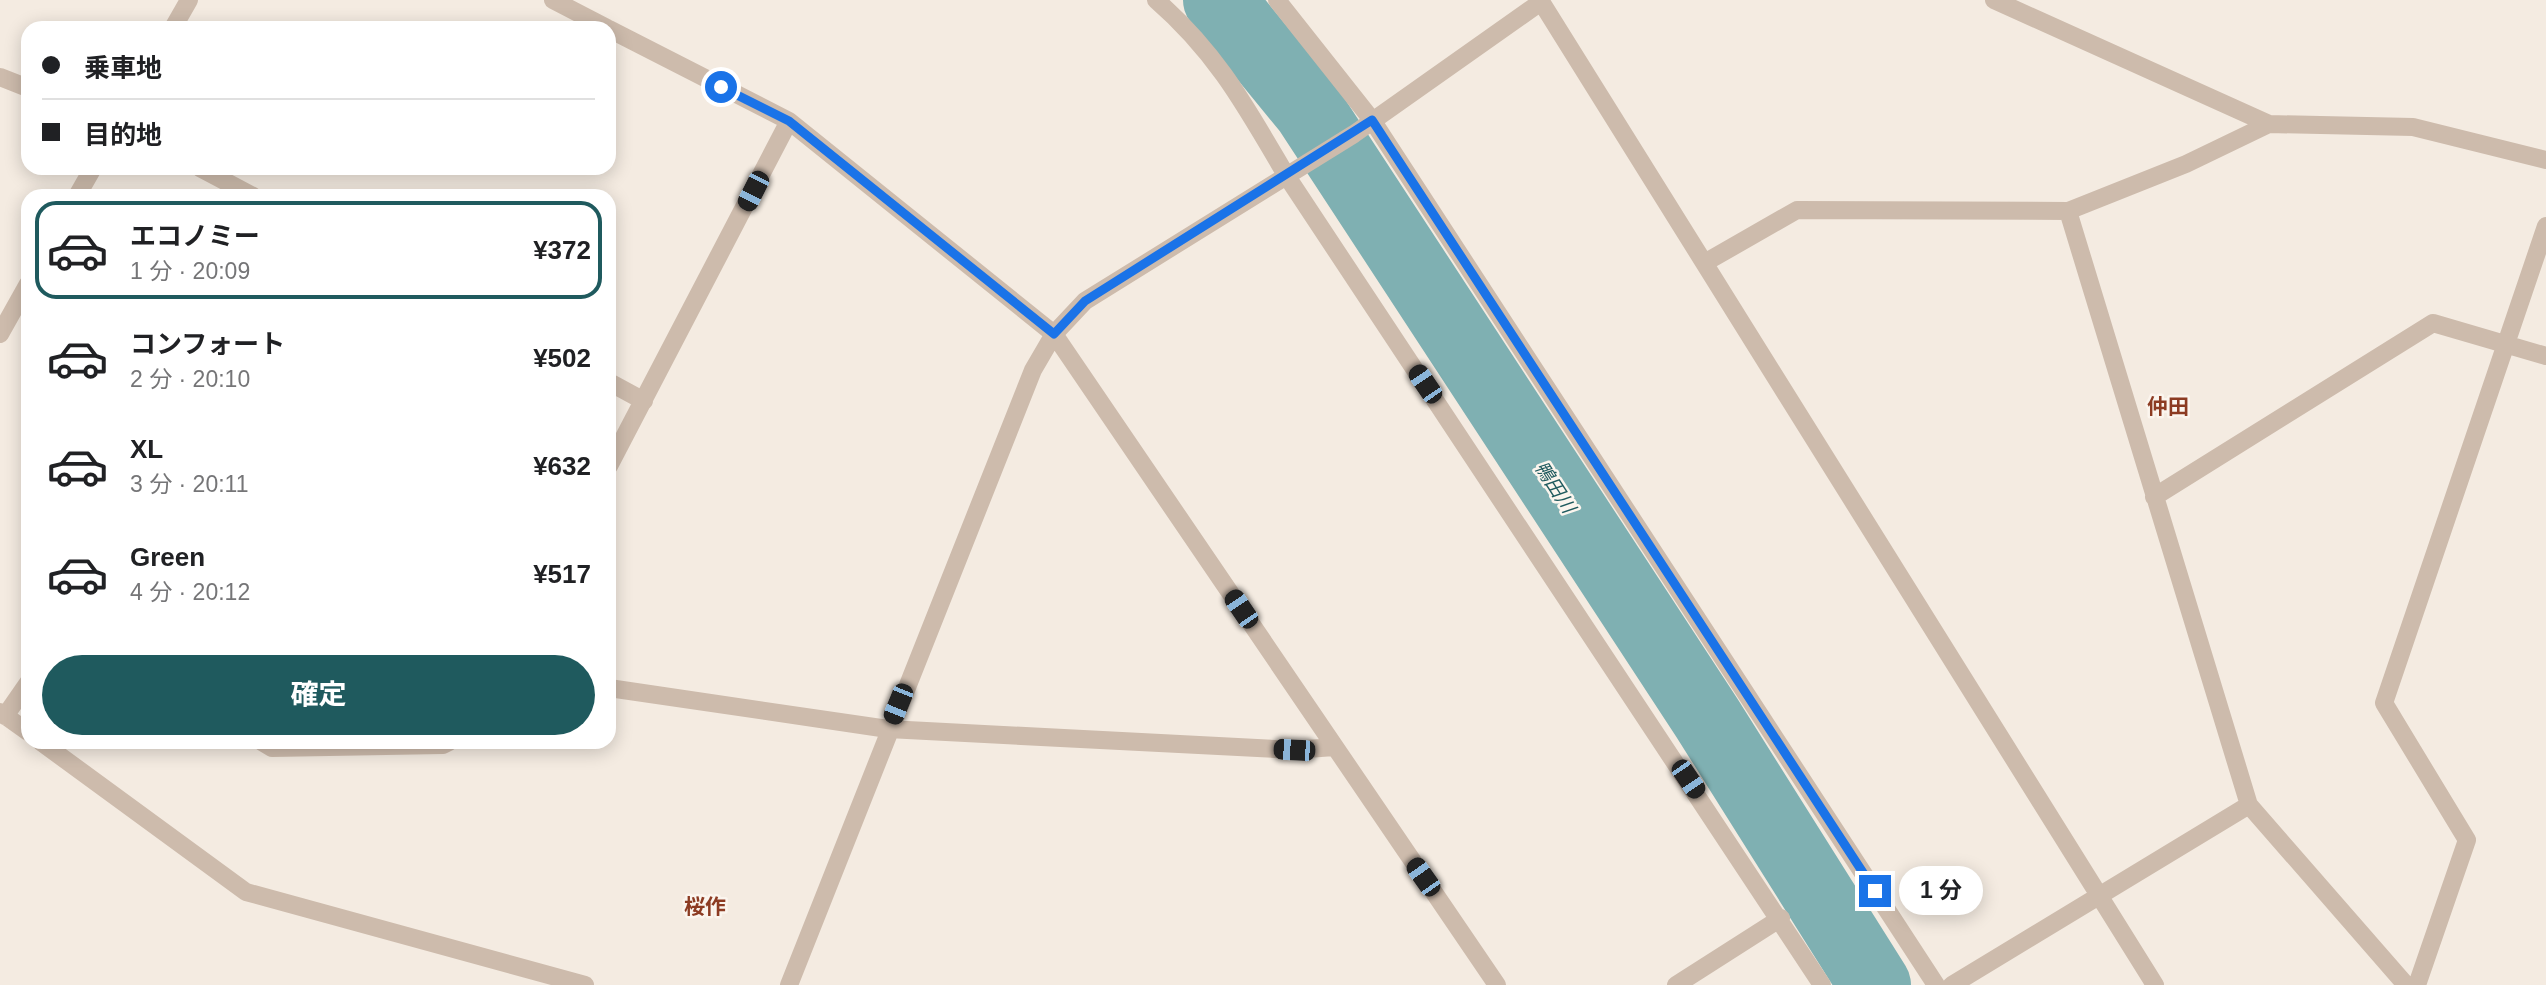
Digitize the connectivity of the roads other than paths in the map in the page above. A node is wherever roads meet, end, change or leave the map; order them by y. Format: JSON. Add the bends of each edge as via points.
{"nodes":[{"id":1,"x":189,"y":0,"type":"edge"},
{"id":2,"x":553,"y":0,"type":"edge"},
{"id":3,"x":1156,"y":0,"type":"edge"},
{"id":4,"x":1277,"y":0,"type":"edge"},
{"id":5,"x":1994,"y":0,"type":"edge"},
{"id":6,"x":1540,"y":1,"type":"edge"},
{"id":7,"x":177,"y":21,"type":"edge"},
{"id":8,"x":594,"y":21,"type":"edge"},
{"id":9,"x":616,"y":32,"type":"edge"},
{"id":10,"x":0,"y":77,"type":"edge"},
{"id":11,"x":21,"y":86,"type":"edge"},
{"id":12,"x":1372,"y":120,"type":"junction"},
{"id":13,"x":789,"y":121,"type":"junction"},
{"id":14,"x":2269,"y":124,"type":"junction"},
{"id":15,"x":2546,"y":160,"type":"edge"},
{"id":16,"x":1294,"y":171,"type":"junction"},
{"id":17,"x":214,"y":175,"type":"edge"},
{"id":18,"x":240,"y":189,"type":"edge"},
{"id":19,"x":2068,"y":211,"type":"junction"},
{"id":20,"x":2546,"y":226,"type":"edge"},
{"id":21,"x":1706,"y":262,"type":"junction"},
{"id":22,"x":21,"y":296,"type":"edge"},
{"id":23,"x":0,"y":334,"type":"edge"},
{"id":24,"x":1054,"y":334,"type":"junction"},
{"id":25,"x":2505,"y":343,"type":"junction"},
{"id":26,"x":2546,"y":356,"type":"edge"},
{"id":27,"x":616,"y":386,"type":"edge"},
{"id":28,"x":644,"y":401,"type":"junction"},
{"id":29,"x":616,"y":453,"type":"edge"},
{"id":30,"x":2154,"y":497,"type":"junction"},
{"id":31,"x":616,"y":689,"type":"edge"},
{"id":32,"x":21,"y":692,"type":"edge"},
{"id":33,"x":3,"y":714,"type":"edge"},
{"id":34,"x":21,"y":727,"type":"edge"},
{"id":35,"x":888,"y":729,"type":"junction"},
{"id":36,"x":1334,"y":747,"type":"junction"},
{"id":37,"x":51,"y":749,"type":"edge"},
{"id":38,"x":2249,"y":805,"type":"junction"},
{"id":39,"x":2099,"y":895,"type":"junction"},
{"id":40,"x":1781,"y":918,"type":"junction"},
{"id":41,"x":585,"y":985,"type":"edge"},
{"id":42,"x":789,"y":985,"type":"edge"},
{"id":43,"x":1497,"y":985,"type":"edge"},
{"id":44,"x":1676,"y":985,"type":"edge"},
{"id":45,"x":1822,"y":985,"type":"edge"},
{"id":46,"x":1936,"y":985,"type":"edge"},
{"id":47,"x":1952,"y":985,"type":"edge"},
{"id":48,"x":2155,"y":985,"type":"edge"},
{"id":49,"x":2406,"y":985,"type":"edge"},
{"id":50,"x":2417,"y":985,"type":"edge"}],
"edges":[{"from":1,"to":7,"type":"street"},
{"from":2,"to":8,"type":"street"},
{"from":3,"to":16,"type":"street","via":[[1190,29],[1224,71]]},
{"from":4,"to":12,"type":"street"},
{"from":5,"to":14,"type":"street"},
{"from":6,"to":12,"type":"street"},
{"from":6,"to":21,"type":"street"},
{"from":9,"to":13,"type":"street"},
{"from":10,"to":11,"type":"street"},
{"from":12,"to":16,"type":"street"},
{"from":12,"to":46,"type":"street"},
{"from":13,"to":24,"type":"street"},
{"from":13,"to":28,"type":"street"},
{"from":14,"to":15,"type":"street","via":[[2413,127]]},
{"from":14,"to":19,"type":"street","via":[[2186,164]]},
{"from":16,"to":24,"type":"street","via":[[1085,301]]},
{"from":16,"to":40,"type":"street"},
{"from":17,"to":18,"type":"street"},
{"from":19,"to":21,"type":"street","via":[[1797,210]]},
{"from":19,"to":30,"type":"street"},
{"from":20,"to":25,"type":"street"},
{"from":21,"to":39,"type":"street"},
{"from":22,"to":23,"type":"street"},
{"from":24,"to":35,"type":"street","via":[[1033,370]]},
{"from":24,"to":36,"type":"street"},
{"from":25,"to":26,"type":"street"},
{"from":25,"to":30,"type":"street","via":[[2434,323]]},
{"from":25,"to":50,"type":"street","via":[[2384,703],[2467,840]]},
{"from":27,"to":28,"type":"street"},
{"from":28,"to":29,"type":"street"},
{"from":30,"to":38,"type":"street"},
{"from":31,"to":35,"type":"street"},
{"from":32,"to":33,"type":"street"},
{"from":33,"to":34,"type":"street"},
{"from":35,"to":36,"type":"street","via":[[1294,750]]},
{"from":35,"to":42,"type":"street"},
{"from":36,"to":43,"type":"street"},
{"from":37,"to":41,"type":"street","via":[[246,891]]},
{"from":38,"to":39,"type":"street"},
{"from":38,"to":49,"type":"street"},
{"from":39,"to":47,"type":"street"},
{"from":39,"to":48,"type":"street"},
{"from":40,"to":44,"type":"street"},
{"from":40,"to":45,"type":"street"}]}
